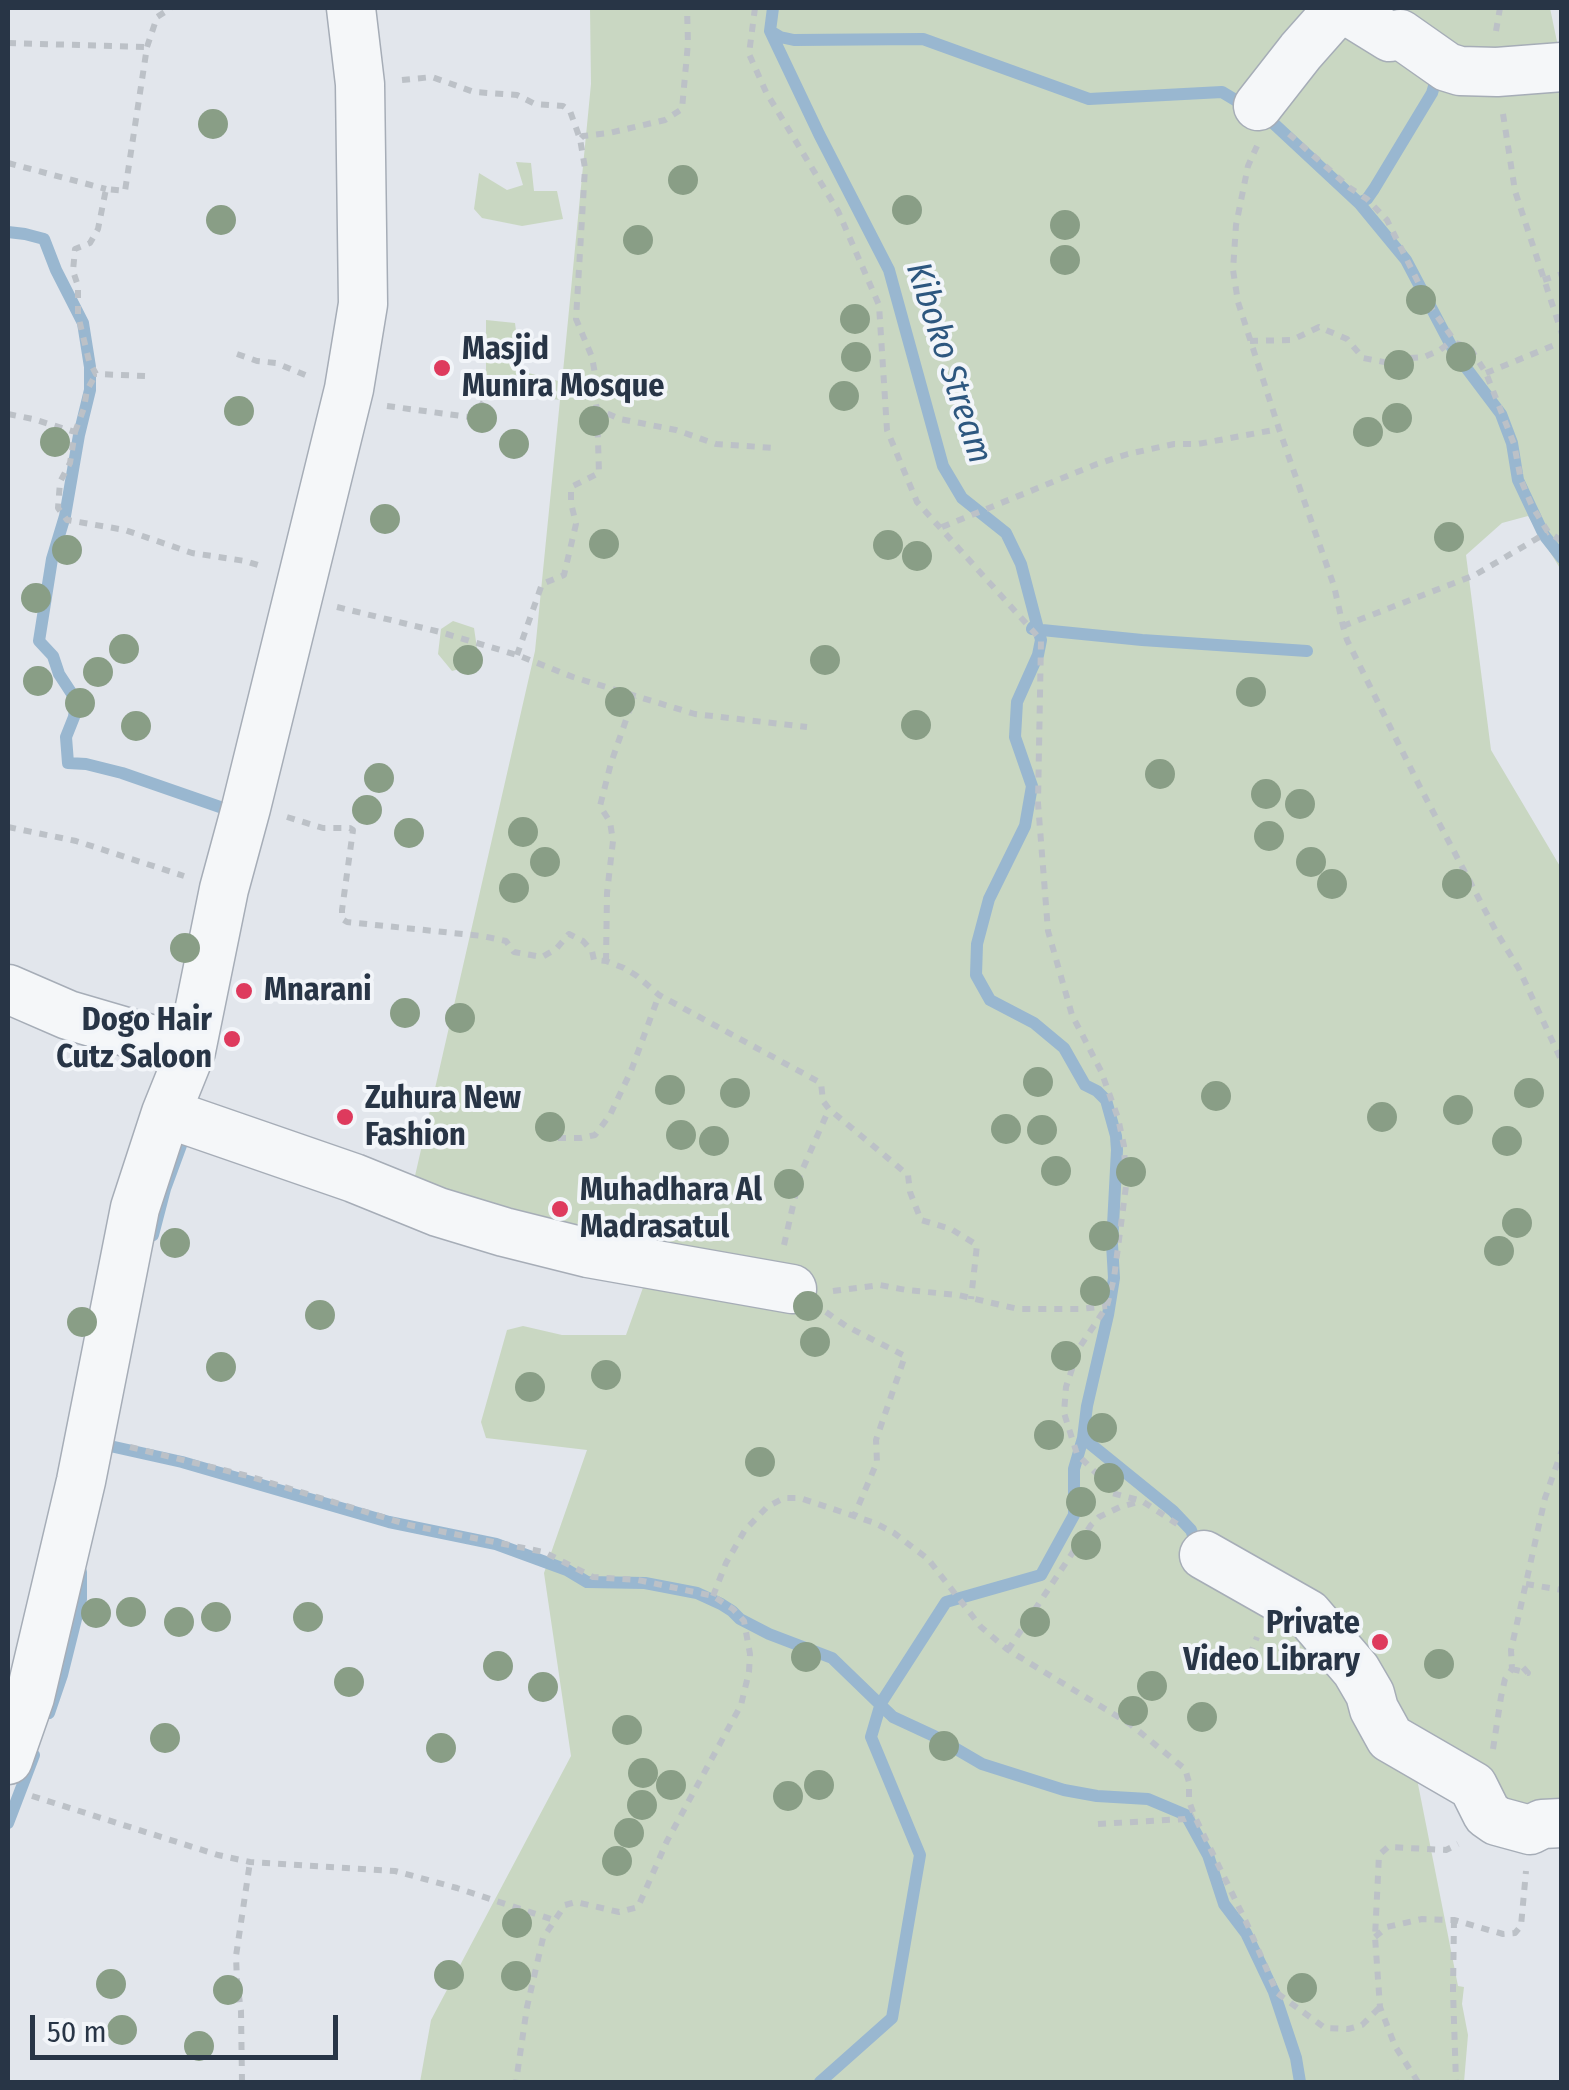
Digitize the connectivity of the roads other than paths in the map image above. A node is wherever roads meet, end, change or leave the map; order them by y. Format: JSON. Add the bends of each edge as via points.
{"nodes":[{"id":1,"x":352,"y":8,"type":"edge"},
{"id":2,"x":1341,"y":8,"type":"edge"},
{"id":3,"x":1562,"y":67,"type":"edge"},
{"id":4,"x":1261,"y":120,"type":"road end"},
{"id":5,"x":8,"y":990,"type":"edge"},
{"id":6,"x":191,"y":1051,"type":"junction"},
{"id":7,"x":166,"y":1113,"type":"junction"},
{"id":8,"x":792,"y":1289,"type":"road end"},
{"id":9,"x":1204,"y":1555,"type":"road end"},
{"id":10,"x":14,"y":1775,"type":"edge"},
{"id":11,"x":1546,"y":1827,"type":"edge"}],
"edges":[{"from":1,"to":6,"type":"street","via":[[360,84],[362,304],[349,390],[224,889]]},
{"from":2,"to":3,"type":"street","via":[[1390,38],[1400,34],[1460,72]]},
{"from":2,"to":4,"type":"street","via":[[1300,51]]},
{"from":5,"to":6,"type":"street"},
{"from":6,"to":7,"type":"street"},
{"from":7,"to":8,"type":"street","via":[[504,1232]]},
{"from":7,"to":10,"type":"street","via":[[135,1208]]},
{"from":9,"to":11,"type":"street","via":[[1308,1614],[1356,1670],[1390,1738],[1472,1786],[1497,1821]]}]}
